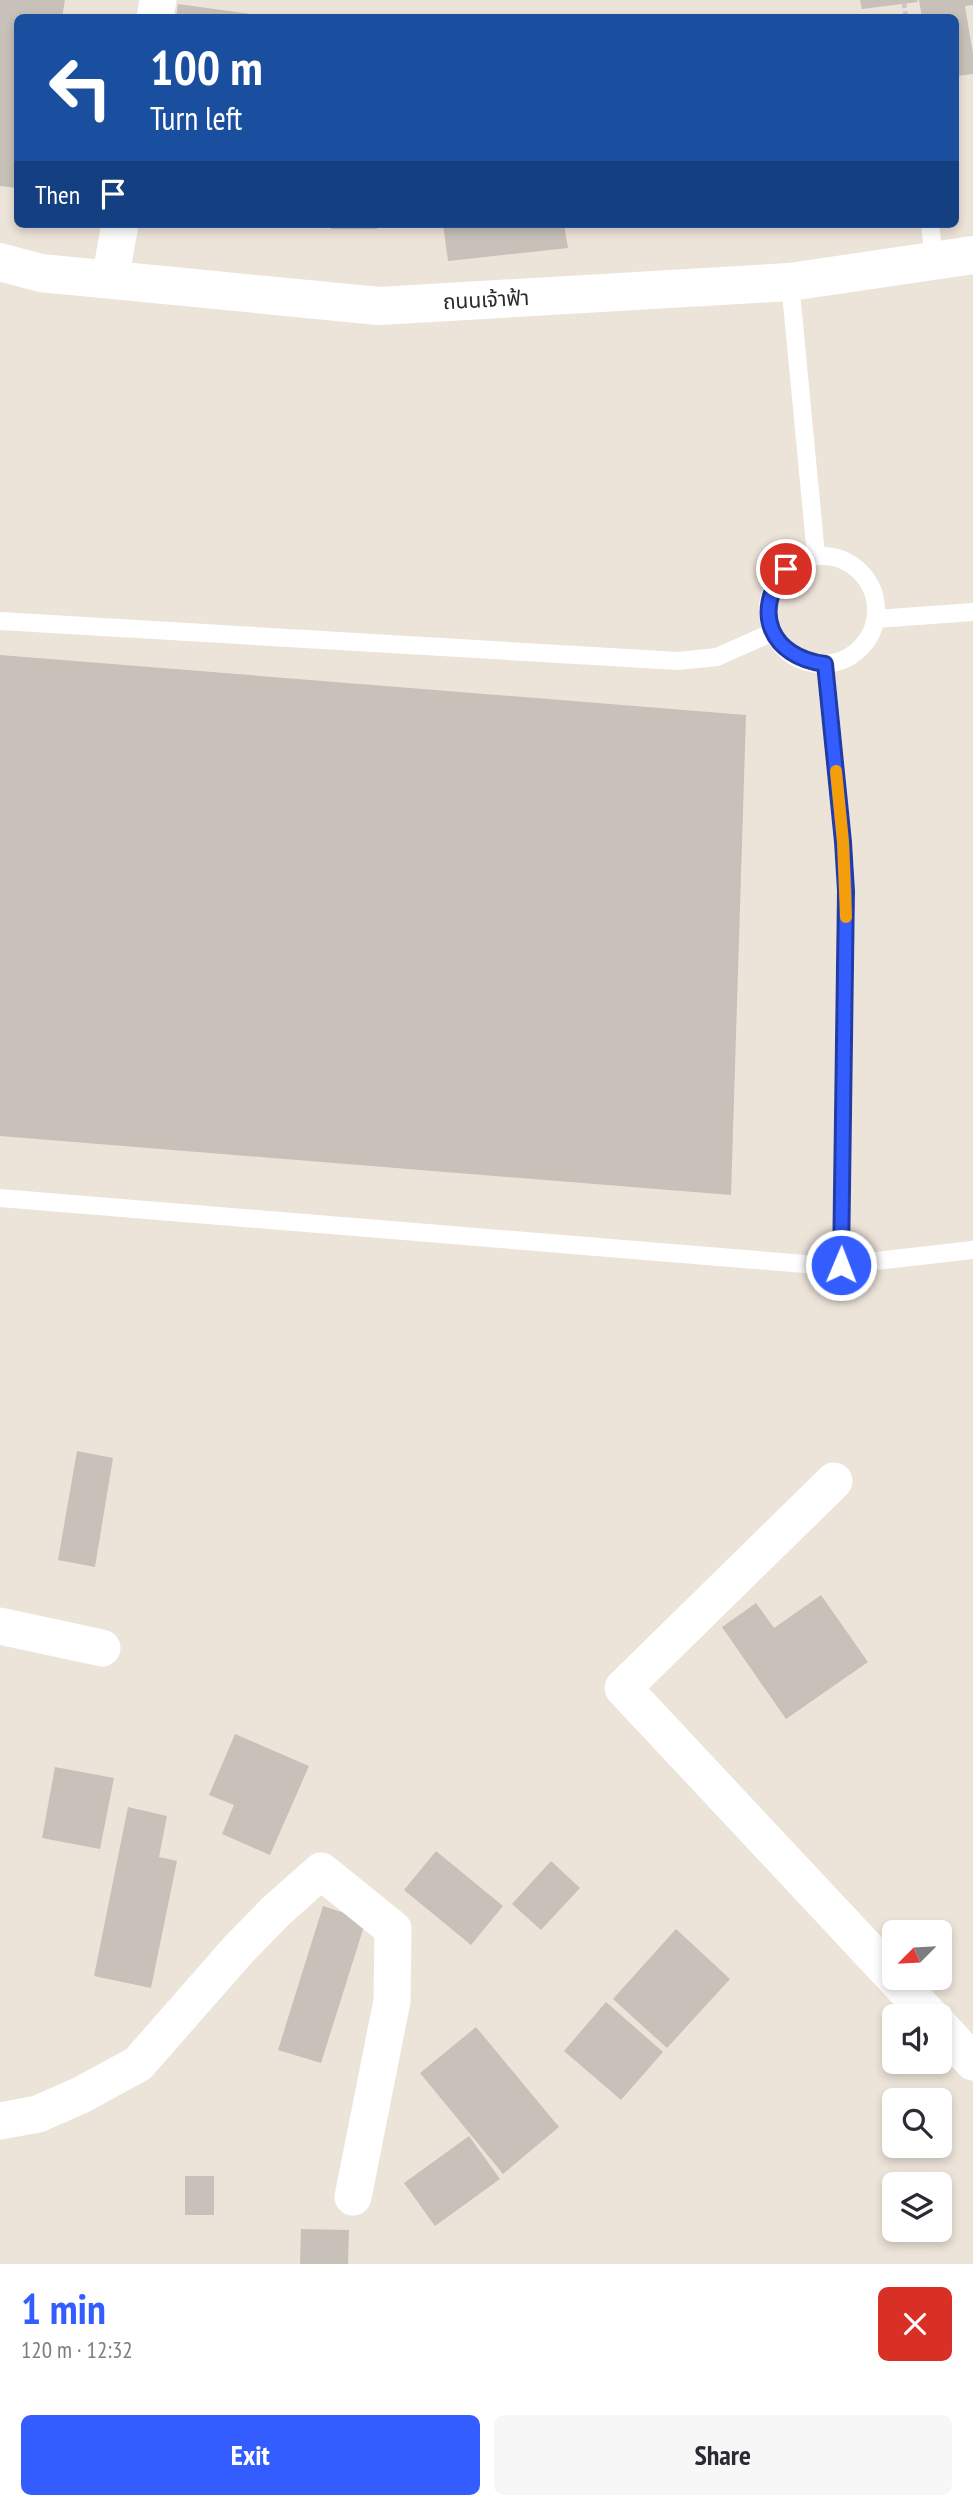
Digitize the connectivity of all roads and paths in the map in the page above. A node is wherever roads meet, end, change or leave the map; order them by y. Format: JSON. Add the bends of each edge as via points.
{"nodes":[{"id":1,"x":904,"y":3,"type":"dead end"},
{"id":2,"x":905,"y":14,"type":"edge"},
{"id":3,"x":119,"y":228,"type":"edge"},
{"id":4,"x":930,"y":228,"type":"edge"},
{"id":5,"x":973,"y":255,"type":"edge"},
{"id":6,"x":934,"y":261,"type":"junction"},
{"id":7,"x":0,"y":262,"type":"edge"},
{"id":8,"x":110,"y":280,"type":"junction"},
{"id":9,"x":790,"y":282,"type":"junction"},
{"id":10,"x":816,"y":555,"type":"junction"},
{"id":11,"x":973,"y":612,"type":"edge"},
{"id":12,"x":876,"y":619,"type":"junction"},
{"id":13,"x":0,"y":621,"type":"edge"},
{"id":14,"x":773,"y":632,"type":"junction"},
{"id":15,"x":825,"y":664,"type":"junction"},
{"id":16,"x":0,"y":1198,"type":"edge"},
{"id":17,"x":973,"y":1250,"type":"edge"},
{"id":18,"x":841,"y":1265,"type":"junction"},
{"id":19,"x":834,"y":1481,"type":"dead end"},
{"id":20,"x":0,"y":1626,"type":"edge"},
{"id":21,"x":102,"y":1648,"type":"dead end"},
{"id":22,"x":919,"y":2004,"type":"edge"},
{"id":23,"x":952,"y":2039,"type":"edge"},
{"id":24,"x":973,"y":2062,"type":"edge"},
{"id":25,"x":0,"y":2121,"type":"edge"},
{"id":26,"x":353,"y":2197,"type":"dead end"}],
"edges":[{"from":1,"to":2,"type":"path"},
{"from":3,"to":8,"type":"street"},
{"from":4,"to":6,"type":"lane"},
{"from":5,"to":6,"type":"main road","name":"ถนนเจ้าฟ้า"},
{"from":6,"to":9,"type":"main road","name":"ถนนเจ้าฟ้า"},
{"from":7,"to":8,"type":"main road","name":"ถนนเจ้าฟ้า","via":[[41,273]]},
{"from":8,"to":9,"type":"main road","name":"ถนนเจ้าฟ้า","via":[[379,306]]},
{"from":9,"to":10,"type":"lane"},
{"from":10,"to":12,"type":"lane","via":[[833,556],[862,572],[876,602]]},
{"from":10,"to":14,"type":"lane","via":[[800,559],[775,583],[768,616]]},
{"from":11,"to":12,"type":"lane"},
{"from":12,"to":15,"type":"lane","via":[[870,637],[858,651],[843,661]]},
{"from":13,"to":14,"type":"lane","via":[[678,661],[717,657]]},
{"from":14,"to":15,"type":"lane","via":[[794,656]]},
{"from":15,"to":18,"type":"lane","via":[[846,891]]},
{"from":16,"to":18,"type":"lane"},
{"from":17,"to":18,"type":"lane"},
{"from":19,"to":22,"type":"street","via":[[623,1688]]},
{"from":20,"to":21,"type":"street"},
{"from":23,"to":24,"type":"street"},
{"from":25,"to":26,"type":"street","via":[[49,2109],[138,2064],[238,1950],[321,1871],[393,1929],[392,2001]]}]}
